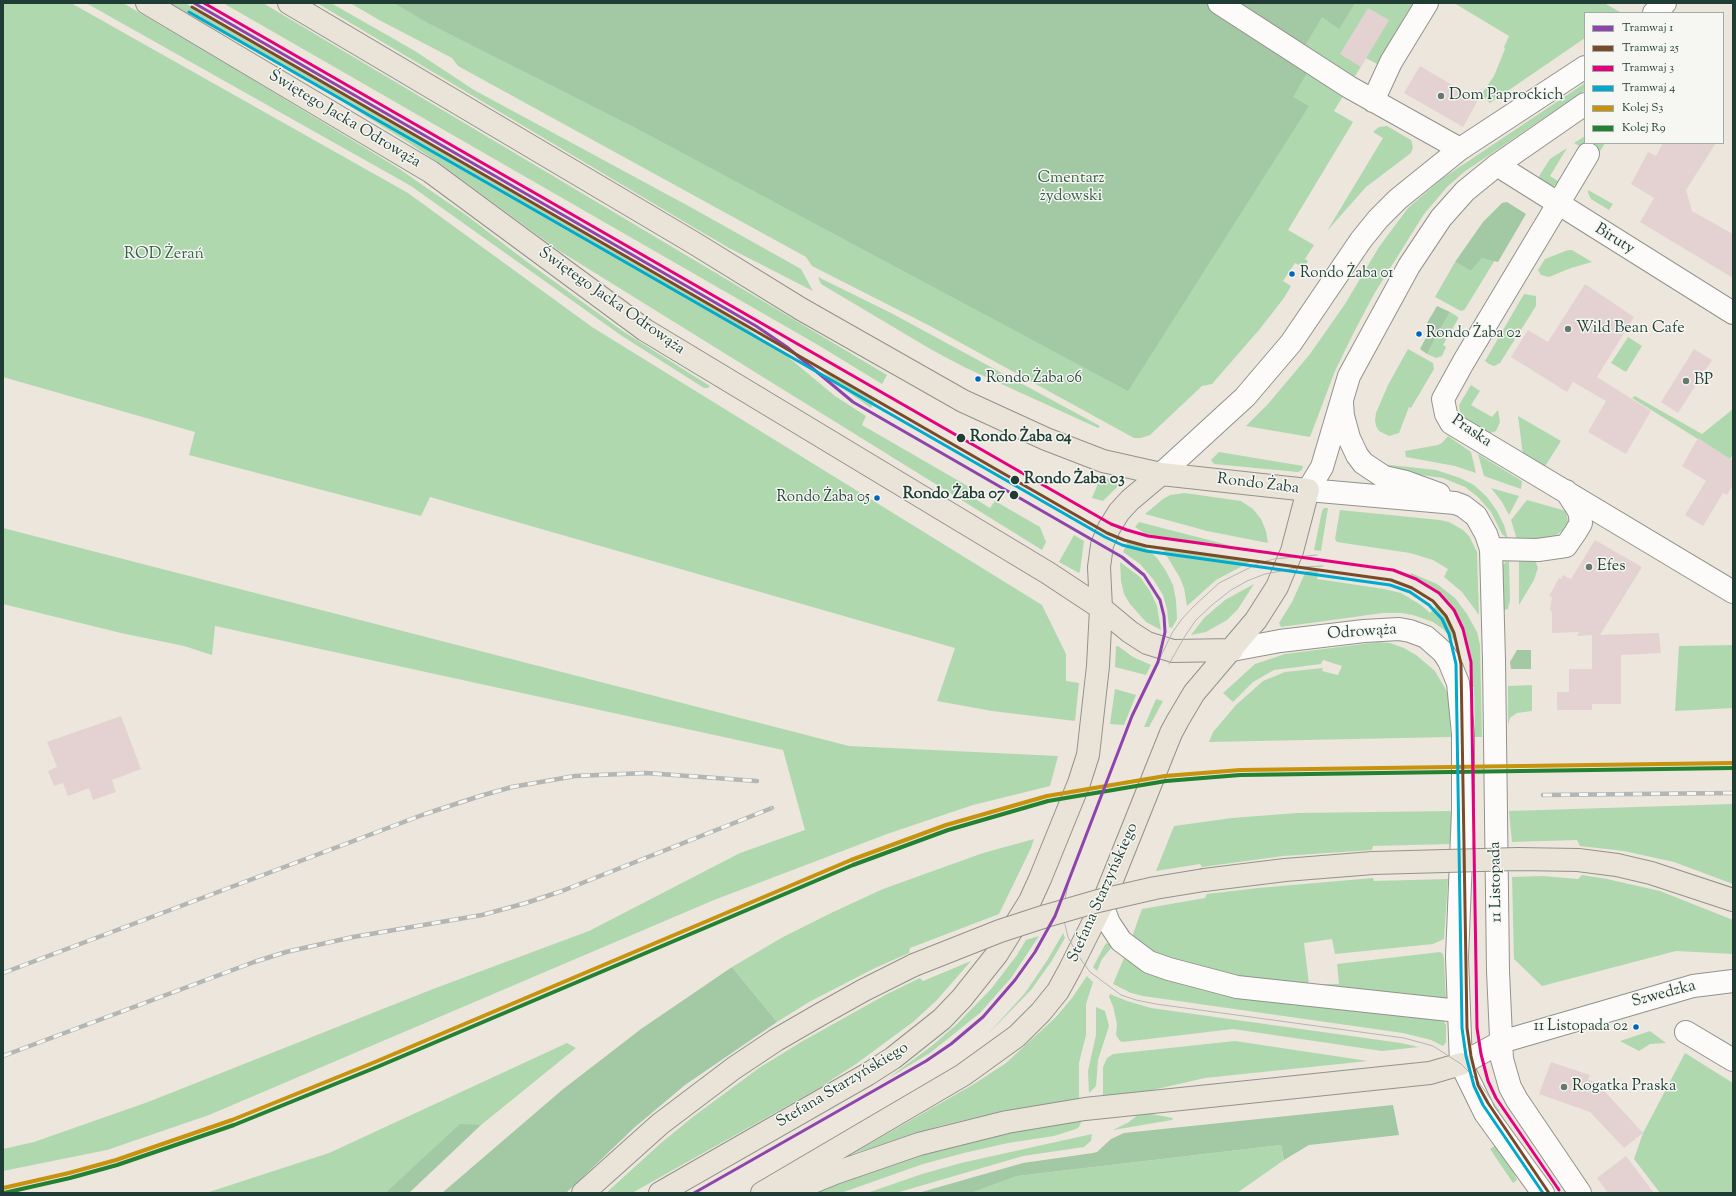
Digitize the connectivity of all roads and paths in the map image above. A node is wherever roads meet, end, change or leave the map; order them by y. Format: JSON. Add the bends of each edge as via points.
{"nodes":[{"id":1,"x":147,"y":3,"type":"edge"},
{"id":2,"x":289,"y":3,"type":"edge"},
{"id":3,"x":1219,"y":3,"type":"edge"},
{"id":4,"x":1427,"y":3,"type":"edge"},
{"id":5,"x":1665,"y":3,"type":"edge"},
{"id":6,"x":1670,"y":3,"type":"edge"},
{"id":7,"x":1655,"y":12,"type":"edge"},
{"id":8,"x":1666,"y":12,"type":"edge"},
{"id":9,"x":1584,"y":68,"type":"edge"},
{"id":10,"x":1373,"y":101,"type":"junction"},
{"id":11,"x":1584,"y":105,"type":"edge"},
{"id":12,"x":1460,"y":149,"type":"junction"},
{"id":13,"x":1588,"y":154,"type":"dead end"},
{"id":14,"x":1497,"y":165,"type":"junction"},
{"id":15,"x":1558,"y":205,"type":"junction"},
{"id":16,"x":1733,"y":313,"type":"edge"},
{"id":17,"x":1342,"y":396,"type":"junction"},
{"id":18,"x":1161,"y":474,"type":"junction"},
{"id":19,"x":1308,"y":490,"type":"junction"},
{"id":20,"x":1565,"y":490,"type":"junction"},
{"id":21,"x":1455,"y":503,"type":"junction"},
{"id":22,"x":1491,"y":549,"type":"junction"},
{"id":23,"x":1733,"y":592,"type":"edge"},
{"id":24,"x":1101,"y":608,"type":"junction"},
{"id":25,"x":1232,"y":650,"type":"junction"},
{"id":26,"x":1733,"y":900,"type":"edge"},
{"id":27,"x":1102,"y":905,"type":"junction"},
{"id":28,"x":1733,"y":981,"type":"edge"},
{"id":29,"x":1459,"y":1011,"type":"junction"},
{"id":30,"x":1686,"y":1032,"type":"dead end"},
{"id":31,"x":1501,"y":1042,"type":"junction"},
{"id":32,"x":1733,"y":1060,"type":"edge"},
{"id":33,"x":1461,"y":1064,"type":"junction"},
{"id":34,"x":583,"y":1193,"type":"edge"},
{"id":35,"x":660,"y":1193,"type":"edge"},
{"id":36,"x":762,"y":1193,"type":"edge"},
{"id":37,"x":786,"y":1193,"type":"edge"},
{"id":38,"x":1543,"y":1193,"type":"edge"},
{"id":39,"x":1580,"y":1193,"type":"edge"}],
"edges":[{"from":1,"to":24,"type":"main road","name":"Świętego Jacka Odrowąża","via":[[431,172],[645,330]]},
{"from":2,"to":18,"type":"main road","via":[[802,309],[963,401],[1093,458]]},
{"from":3,"to":10,"type":"street"},
{"from":4,"to":10,"type":"street","via":[[1392,62]]},
{"from":5,"to":7,"type":"street"},
{"from":6,"to":8,"type":"street"},
{"from":9,"to":12,"type":"street"},
{"from":10,"to":12,"type":"street"},
{"from":11,"to":14,"type":"street"},
{"from":12,"to":18,"type":"street","via":[[1398,199],[1378,219],[1292,343],[1245,397]]},
{"from":13,"to":15,"type":"street","name":"Praska"},
{"from":14,"to":15,"type":"street","name":"Biruty"},
{"from":14,"to":17,"type":"street","via":[[1466,191],[1441,218],[1379,318],[1349,376]]},
{"from":15,"to":16,"type":"street","name":"Biruty"},
{"from":15,"to":20,"type":"street","name":"Praska","via":[[1464,361],[1443,399],[1443,404],[1451,423]]},
{"from":17,"to":19,"type":"street","via":[[1322,466]]},
{"from":17,"to":21,"type":"street","via":[[1347,432],[1352,447],[1363,463],[1384,477],[1429,490]]},
{"from":18,"to":19,"type":"main road","name":"Rondo Żaba"},
{"from":18,"to":24,"type":"main road","via":[[1130,500],[1109,528],[1102,544],[1099,568]]},
{"from":19,"to":21,"type":"street"},
{"from":19,"to":25,"type":"main road","name":"Rondo Żaba","via":[[1292,551],[1277,586],[1256,620]]},
{"from":20,"to":22,"type":"street","via":[[1579,511],[1581,523],[1566,546],[1538,550]]},
{"from":20,"to":23,"type":"street","name":"Praska"},
{"from":21,"to":22,"type":"street","via":[[1476,516]]},
{"from":22,"to":31,"type":"street","name":"11 Listopada"},
{"from":24,"to":25,"type":"main road","via":[[1130,632],[1162,649],[1188,652]]},
{"from":24,"to":35,"type":"main road","name":"Stefana Starzyńskiego","via":[[1098,666],[1088,754],[1040,879],[997,954],[942,1019],[893,1058]]},
{"from":25,"to":27,"type":"main road","name":"Stefana Starzyńskiego","via":[[1194,693],[1178,720]]},
{"from":25,"to":29,"type":"street","name":"Odrowąża","via":[[1280,641],[1377,630],[1399,630],[1426,637],[1443,652],[1455,672],[1458,683],[1463,734],[1463,811],[1457,952]]},
{"from":26,"to":34,"type":"main road","bridge":true,"via":[[1651,872],[1617,865],[1578,860],[1518,859],[1373,863],[1285,870],[1155,888],[1098,901],[1000,931],[914,965],[821,1014],[734,1068],[660,1124]]},
{"from":27,"to":29,"type":"street","via":[[1109,924],[1121,941],[1149,962],[1169,969],[1237,987]]},
{"from":27,"to":36,"type":"main road","name":"Stefana Starzyńskiego","via":[[1058,991],[1042,1012],[1017,1036],[962,1075]]},
{"from":28,"to":31,"type":"street","name":"Szwedzka","via":[[1694,986]]},
{"from":29,"to":33,"type":"street"},
{"from":30,"to":32,"type":"street"},
{"from":31,"to":33,"type":"street","name":"Szwedzka"},
{"from":31,"to":39,"type":"street","name":"11 Listopada","via":[[1506,1073],[1517,1100]]},
{"from":33,"to":37,"type":"main road","via":[[1430,1073],[1085,1109],[1007,1122],[919,1144]]},
{"from":33,"to":38,"type":"street","via":[[1485,1113]]}]}
